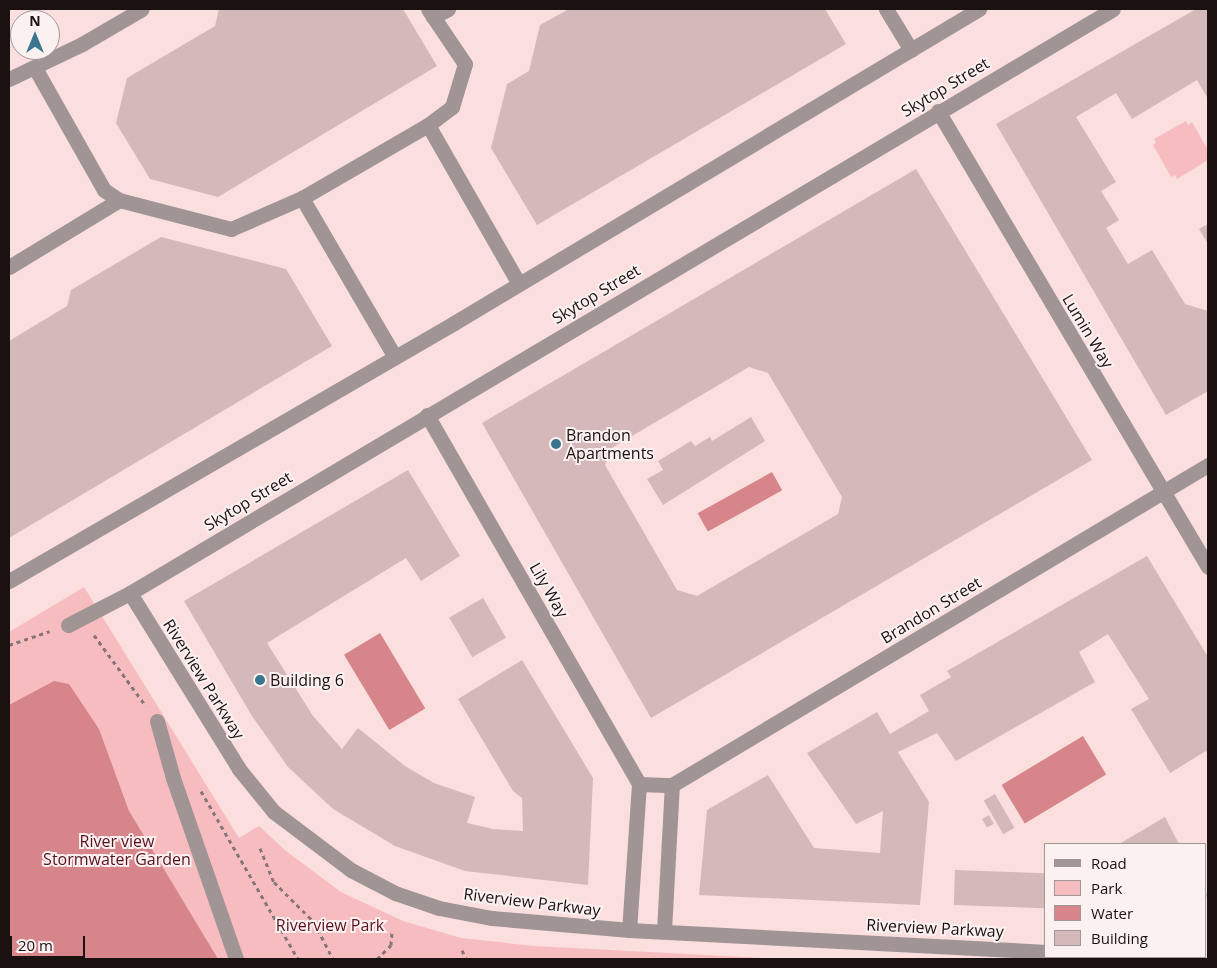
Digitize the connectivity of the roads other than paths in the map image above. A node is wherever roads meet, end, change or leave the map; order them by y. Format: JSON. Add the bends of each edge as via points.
{"nodes":[{"id":1,"x":142,"y":9,"type":"edge"},
{"id":2,"x":448,"y":9,"type":"edge"},
{"id":3,"x":886,"y":9,"type":"edge"},
{"id":4,"x":980,"y":9,"type":"edge"},
{"id":5,"x":1113,"y":9,"type":"edge"},
{"id":6,"x":431,"y":13,"type":"edge"},
{"id":7,"x":912,"y":50,"type":"junction"},
{"id":8,"x":35,"y":68,"type":"junction"},
{"id":9,"x":9,"y":79,"type":"edge"},
{"id":10,"x":938,"y":112,"type":"junction"},
{"id":11,"x":428,"y":125,"type":"junction"},
{"id":12,"x":302,"y":198,"type":"junction"},
{"id":13,"x":119,"y":200,"type":"junction"},
{"id":14,"x":9,"y":267,"type":"edge"},
{"id":15,"x":519,"y":284,"type":"junction"},
{"id":16,"x":395,"y":357,"type":"junction"},
{"id":17,"x":427,"y":414,"type":"junction"},
{"id":18,"x":1208,"y":465,"type":"edge"},
{"id":19,"x":1163,"y":492,"type":"junction"},
{"id":20,"x":1208,"y":567,"type":"edge"},
{"id":21,"x":9,"y":581,"type":"edge"},
{"id":22,"x":130,"y":593,"type":"junction"},
{"id":23,"x":68,"y":625,"type":"dead end"},
{"id":24,"x":157,"y":720,"type":"dead end"},
{"id":25,"x":639,"y":784,"type":"junction"},
{"id":26,"x":672,"y":785,"type":"junction"},
{"id":27,"x":629,"y":930,"type":"junction"},
{"id":28,"x":664,"y":931,"type":"junction"},
{"id":29,"x":1044,"y":952,"type":"edge"},
{"id":30,"x":236,"y":959,"type":"edge"}],
"edges":[{"from":1,"to":8,"type":"street"},
{"from":2,"to":6,"type":"street"},
{"from":3,"to":7,"type":"street"},
{"from":4,"to":7,"type":"street"},
{"from":5,"to":10,"type":"street","name":"Skytop Street"},
{"from":6,"to":11,"type":"street","via":[[465,64],[452,107]]},
{"from":7,"to":15,"type":"street"},
{"from":8,"to":9,"type":"street"},
{"from":8,"to":13,"type":"street","via":[[104,190]]},
{"from":10,"to":17,"type":"street","name":"Skytop Street"},
{"from":10,"to":19,"type":"street","name":"Lumin Way"},
{"from":11,"to":12,"type":"street"},
{"from":11,"to":15,"type":"street"},
{"from":12,"to":13,"type":"street","via":[[231,229]]},
{"from":12,"to":16,"type":"street"},
{"from":13,"to":14,"type":"street"},
{"from":15,"to":16,"type":"street"},
{"from":16,"to":21,"type":"street"},
{"from":17,"to":22,"type":"street","name":"Skytop Street"},
{"from":17,"to":25,"type":"street","name":"Lily Way"},
{"from":18,"to":19,"type":"street","name":"Brandon Street"},
{"from":19,"to":20,"type":"street","name":"Lumin Way"},
{"from":19,"to":26,"type":"street","name":"Brandon Street"},
{"from":22,"to":23,"type":"street","name":"Skytop Street"},
{"from":22,"to":27,"type":"street","name":"Riverview Parkway","via":[[239,769],[274,812],[351,870],[396,893],[439,908],[492,918]]},
{"from":24,"to":30,"type":"street","via":[[172,778]]},
{"from":25,"to":26,"type":"street"},
{"from":25,"to":27,"type":"street"},
{"from":26,"to":28,"type":"street"},
{"from":27,"to":28,"type":"street","name":"Riverview Parkway"},
{"from":28,"to":29,"type":"street","name":"Riverview Parkway"}]}
